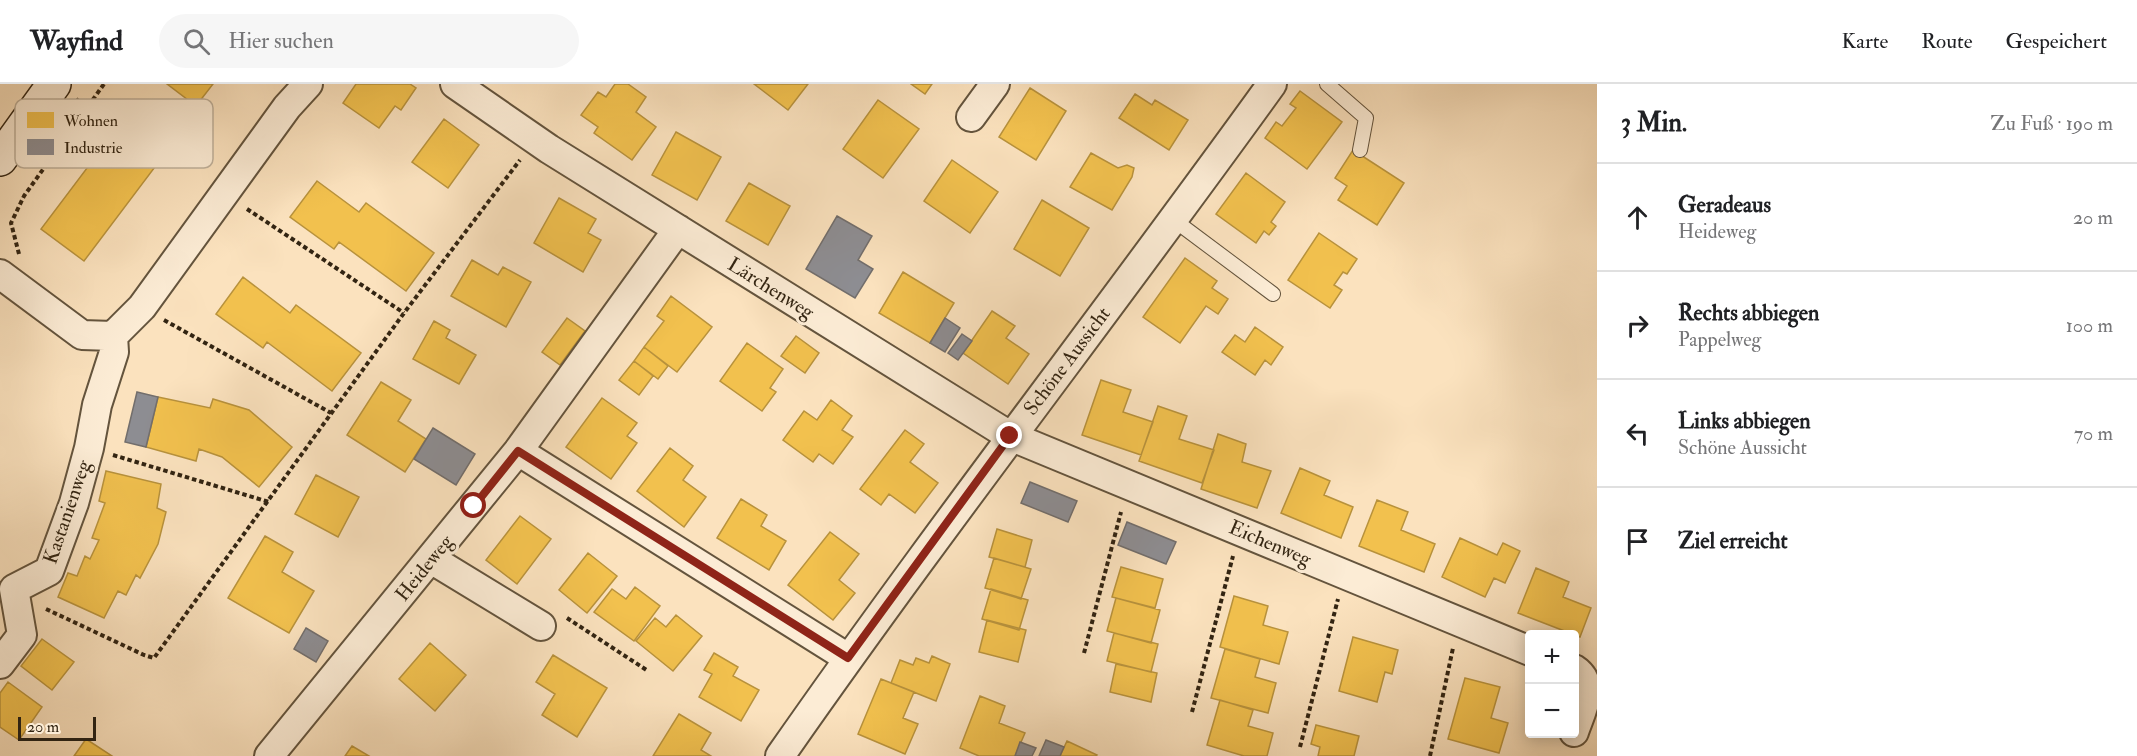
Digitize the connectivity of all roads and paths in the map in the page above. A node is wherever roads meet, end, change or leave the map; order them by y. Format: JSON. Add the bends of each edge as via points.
{"nodes":[{"id":1,"x":54,"y":84,"type":"edge"},
{"id":2,"x":104,"y":84,"type":"edge"},
{"id":3,"x":308,"y":84,"type":"edge"},
{"id":4,"x":455,"y":84,"type":"edge"},
{"id":5,"x":995,"y":84,"type":"edge"},
{"id":6,"x":1272,"y":84,"type":"edge"},
{"id":7,"x":1327,"y":84,"type":"edge"},
{"id":8,"x":43,"y":99,"type":"edge"},
{"id":9,"x":93,"y":99,"type":"edge"},
{"id":10,"x":971,"y":117,"type":"dead end"},
{"id":11,"x":534,"y":137,"type":"junction"},
{"id":12,"x":15,"y":138,"type":"edge"},
{"id":13,"x":1360,"y":150,"type":"dead end"},
{"id":14,"x":0,"y":159,"type":"edge"},
{"id":15,"x":44,"y":168,"type":"edge"},
{"id":16,"x":224,"y":194,"type":"junction"},
{"id":17,"x":1174,"y":220,"type":"junction"},
{"id":18,"x":678,"y":230,"type":"junction"},
{"id":19,"x":6,"y":277,"type":"edge"},
{"id":20,"x":1273,"y":294,"type":"dead end"},
{"id":21,"x":142,"y":307,"type":"junction"},
{"id":22,"x":404,"y":313,"type":"junction"},
{"id":23,"x":113,"y":336,"type":"junction"},
{"id":24,"x":331,"y":413,"type":"junction"},
{"id":25,"x":1010,"y":436,"type":"junction"},
{"id":26,"x":89,"y":448,"type":"junction"},
{"id":27,"x":518,"y":451,"type":"junction"},
{"id":28,"x":1128,"y":484,"type":"junction"},
{"id":29,"x":268,"y":502,"type":"junction"},
{"id":30,"x":1239,"y":530,"type":"junction"},
{"id":31,"x":431,"y":559,"type":"junction"},
{"id":32,"x":1344,"y":574,"type":"junction"},
{"id":33,"x":14,"y":589,"type":"junction"},
{"id":34,"x":1459,"y":623,"type":"junction"},
{"id":35,"x":541,"y":626,"type":"joint"},
{"id":36,"x":1525,"y":649,"type":"edge"},
{"id":37,"x":1084,"y":653,"type":"dead end"},
{"id":38,"x":848,"y":658,"type":"junction"},
{"id":39,"x":0,"y":664,"type":"edge"},
{"id":40,"x":648,"y":671,"type":"dead end"},
{"id":41,"x":1579,"y":673,"type":"edge"},
{"id":42,"x":1192,"y":712,"type":"dead end"},
{"id":43,"x":1579,"y":718,"type":"edge"},
{"id":44,"x":1572,"y":738,"type":"edge"},
{"id":45,"x":1300,"y":747,"type":"dead end"},
{"id":46,"x":269,"y":756,"type":"edge"},
{"id":47,"x":780,"y":756,"type":"edge"},
{"id":48,"x":1430,"y":756,"type":"edge"},
{"id":49,"x":1566,"y":756,"type":"edge"}],
"edges":[{"from":1,"to":8,"type":"main road"},
{"from":2,"to":9,"type":"path"},
{"from":3,"to":16,"type":"street"},
{"from":4,"to":11,"type":"street"},
{"from":5,"to":10,"type":"street"},
{"from":6,"to":17,"type":"street","name":"Schöne Aussicht"},
{"from":7,"to":13,"type":"lane","via":[[1366,118]]},
{"from":11,"to":18,"type":"street","name":"Lärchenweg"},
{"from":11,"to":22,"type":"path","via":[[532,145]]},
{"from":12,"to":14,"type":"main road"},
{"from":15,"to":19,"type":"path","via":[[24,196],[11,224],[20,256]]},
{"from":16,"to":21,"type":"street"},
{"from":16,"to":22,"type":"path"},
{"from":17,"to":20,"type":"lane"},
{"from":17,"to":25,"type":"street","name":"Schöne Aussicht"},
{"from":18,"to":25,"type":"street","name":"Lärchenweg"},
{"from":18,"to":27,"type":"street","name":"Heideweg"},
{"from":19,"to":23,"type":"street","via":[[82,335]]},
{"from":21,"to":23,"type":"street"},
{"from":21,"to":24,"type":"path"},
{"from":22,"to":24,"type":"path"},
{"from":23,"to":26,"type":"street","name":"Kastanienweg","via":[[114,352],[97,405]]},
{"from":24,"to":29,"type":"path"},
{"from":25,"to":28,"type":"street","name":"Eichenweg"},
{"from":25,"to":38,"type":"street","name":"Schöne Aussicht"},
{"from":26,"to":29,"type":"path"},
{"from":26,"to":33,"type":"street","name":"Kastanienweg","via":[[49,571]]},
{"from":27,"to":31,"type":"street","name":"Heideweg"},
{"from":27,"to":38,"type":"street"},
{"from":28,"to":30,"type":"street","name":"Eichenweg"},
{"from":28,"to":37,"type":"path"},
{"from":29,"to":33,"type":"path","via":[[154,658],[45,609]]},
{"from":30,"to":32,"type":"street","name":"Eichenweg"},
{"from":30,"to":42,"type":"path"},
{"from":31,"to":35,"type":"street"},
{"from":31,"to":46,"type":"street","name":"Heideweg"},
{"from":32,"to":34,"type":"street","name":"Eichenweg"},
{"from":32,"to":45,"type":"path"},
{"from":33,"to":39,"type":"street","via":[[22,635]]},
{"from":34,"to":36,"type":"street","name":"Eichenweg"},
{"from":34,"to":48,"type":"path"},
{"from":35,"to":40,"type":"path","via":[[550,613],[562,614]]},
{"from":38,"to":47,"type":"street","name":"Schöne Aussicht"},
{"from":41,"to":43,"type":"street","via":[[1586,681],[1587,693]]},
{"from":44,"to":49,"type":"street"}]}
